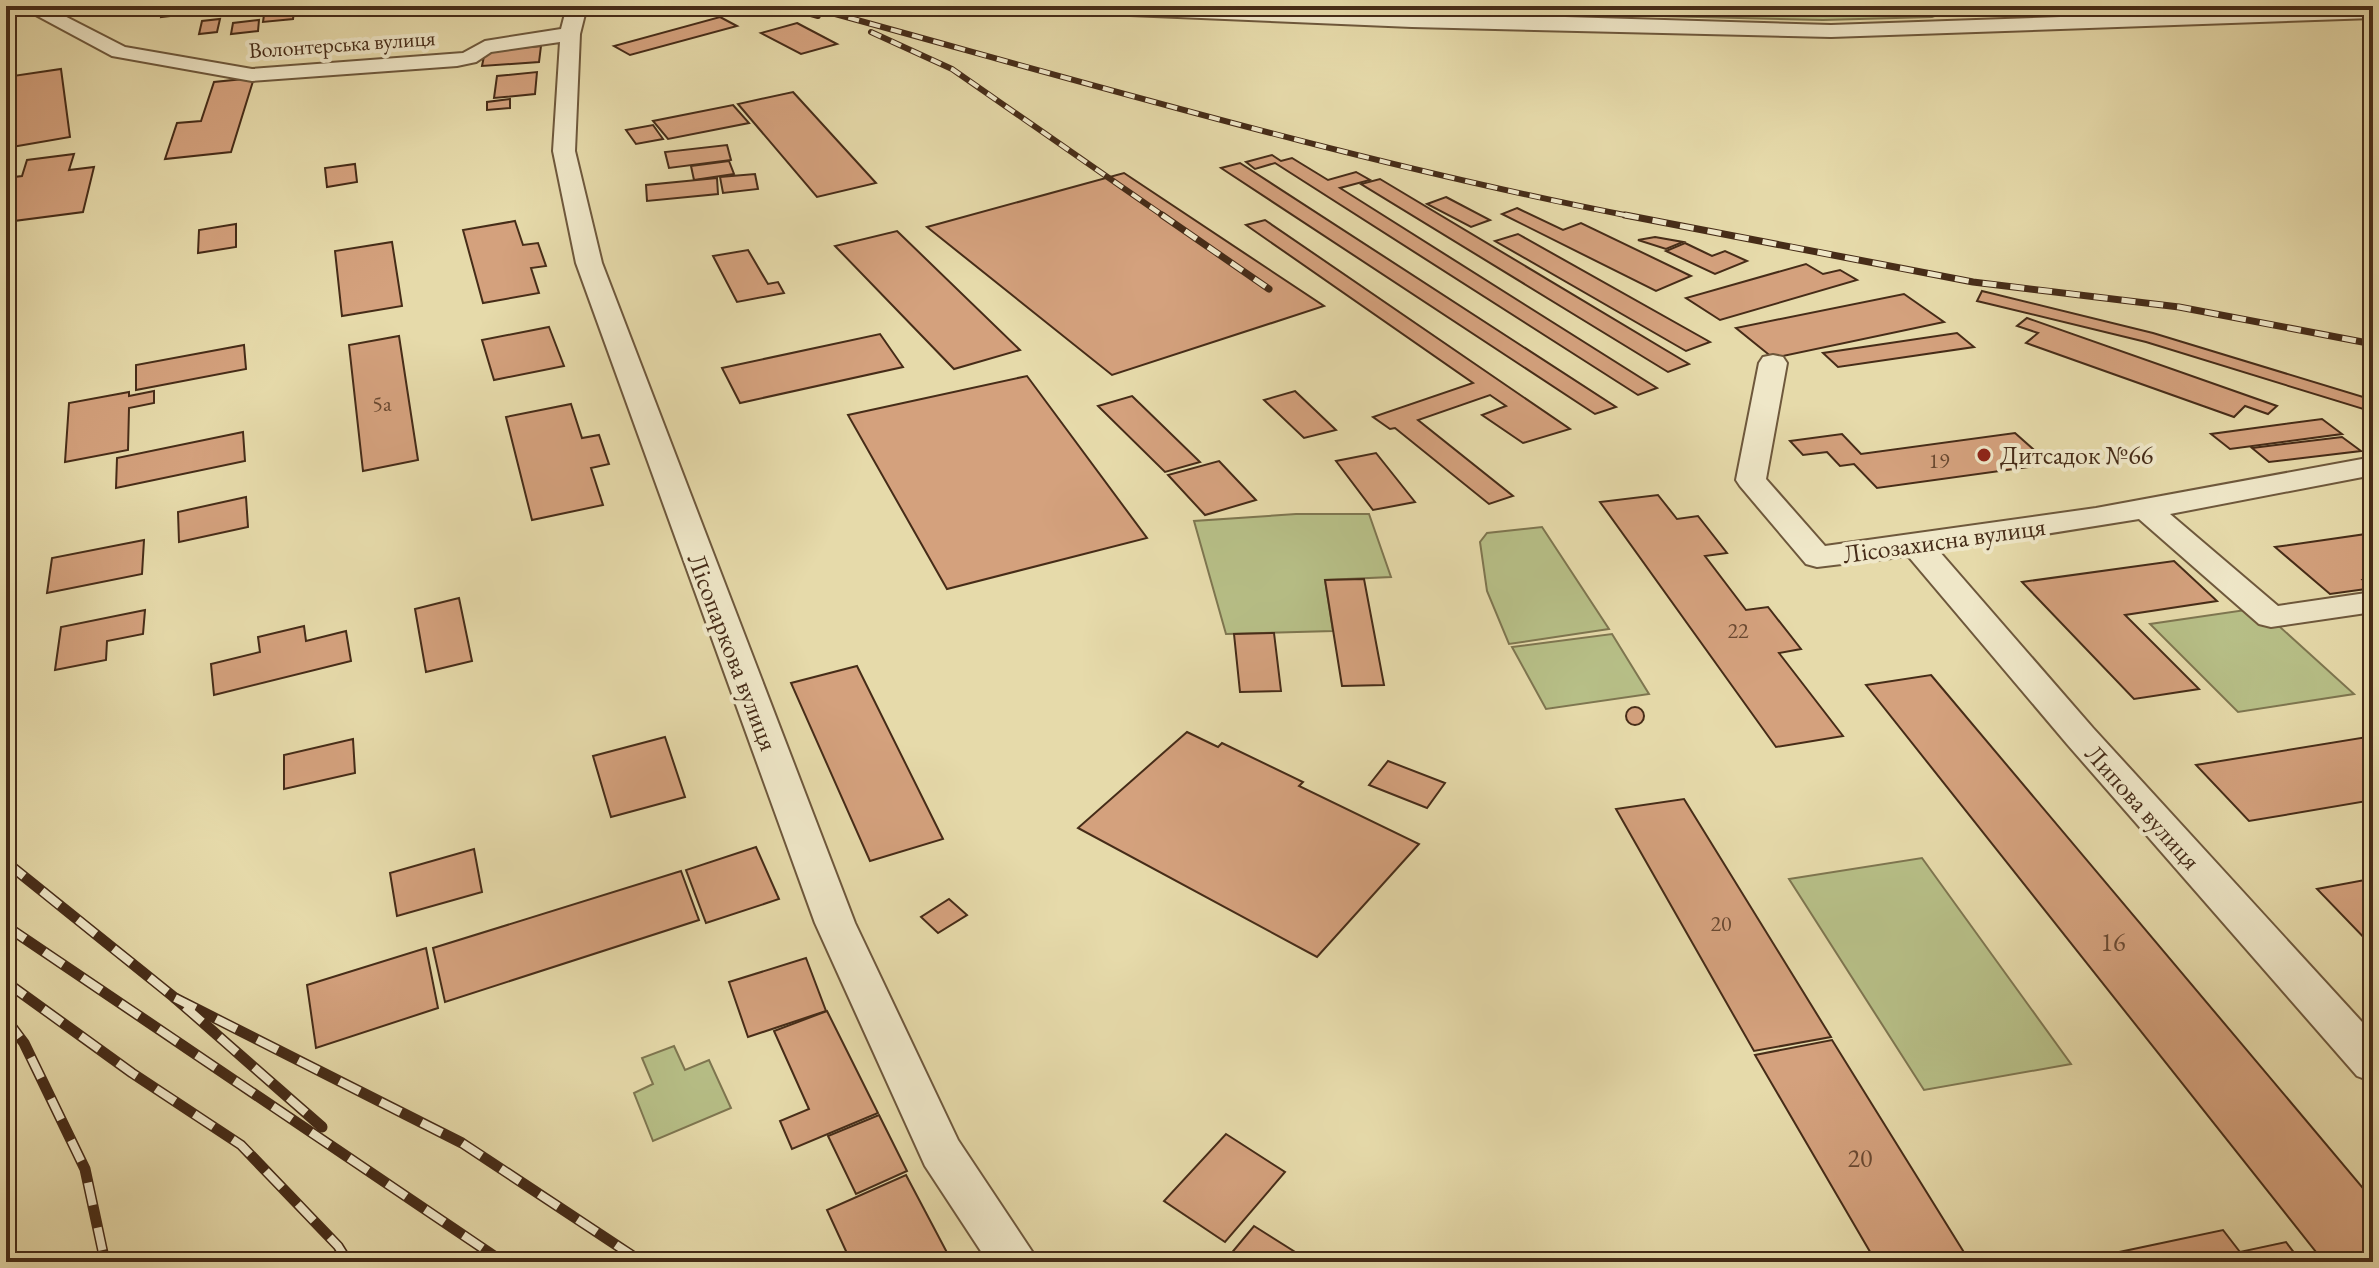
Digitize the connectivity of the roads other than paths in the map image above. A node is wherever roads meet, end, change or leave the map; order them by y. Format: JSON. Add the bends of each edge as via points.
{"nodes":[{"id":1,"x":29,"y":6,"type":"edge"},
{"id":2,"x":1059,"y":6,"type":"edge"},
{"id":3,"x":2373,"y":12,"type":"edge"},
{"id":4,"x":574,"y":20,"type":"edge"},
{"id":5,"x":1773,"y":363,"type":"dead end"},
{"id":6,"x":2373,"y":466,"type":"edge"},
{"id":7,"x":2147,"y":510,"type":"junction"},
{"id":8,"x":1917,"y":546,"type":"junction"},
{"id":9,"x":2373,"y":602,"type":"edge"},
{"id":10,"x":2373,"y":1064,"type":"edge"},
{"id":11,"x":1015,"y":1262,"type":"edge"}],
"edges":[{"from":1,"to":4,"type":"street","name":"Волонтерська вулиця","via":[[119,52],[233,75],[457,60]]},
{"from":2,"to":3,"type":"street","via":[[1831,31]]},
{"from":4,"to":11,"type":"street","name":"Лісопаркова вулиця","via":[[564,151],[589,263],[835,923],[941,1152]]},
{"from":5,"to":8,"type":"street","name":"Лісозахисна вулиця","via":[[1751,480],[1817,557]]},
{"from":6,"to":7,"type":"street","name":"Лісозахисна вулиця"},
{"from":7,"to":8,"type":"street","name":"Лісозахисна вулиця"},
{"from":7,"to":9,"type":"street","via":[[2271,617]]},
{"from":8,"to":10,"type":"street","name":"Липова вулиця"}]}
